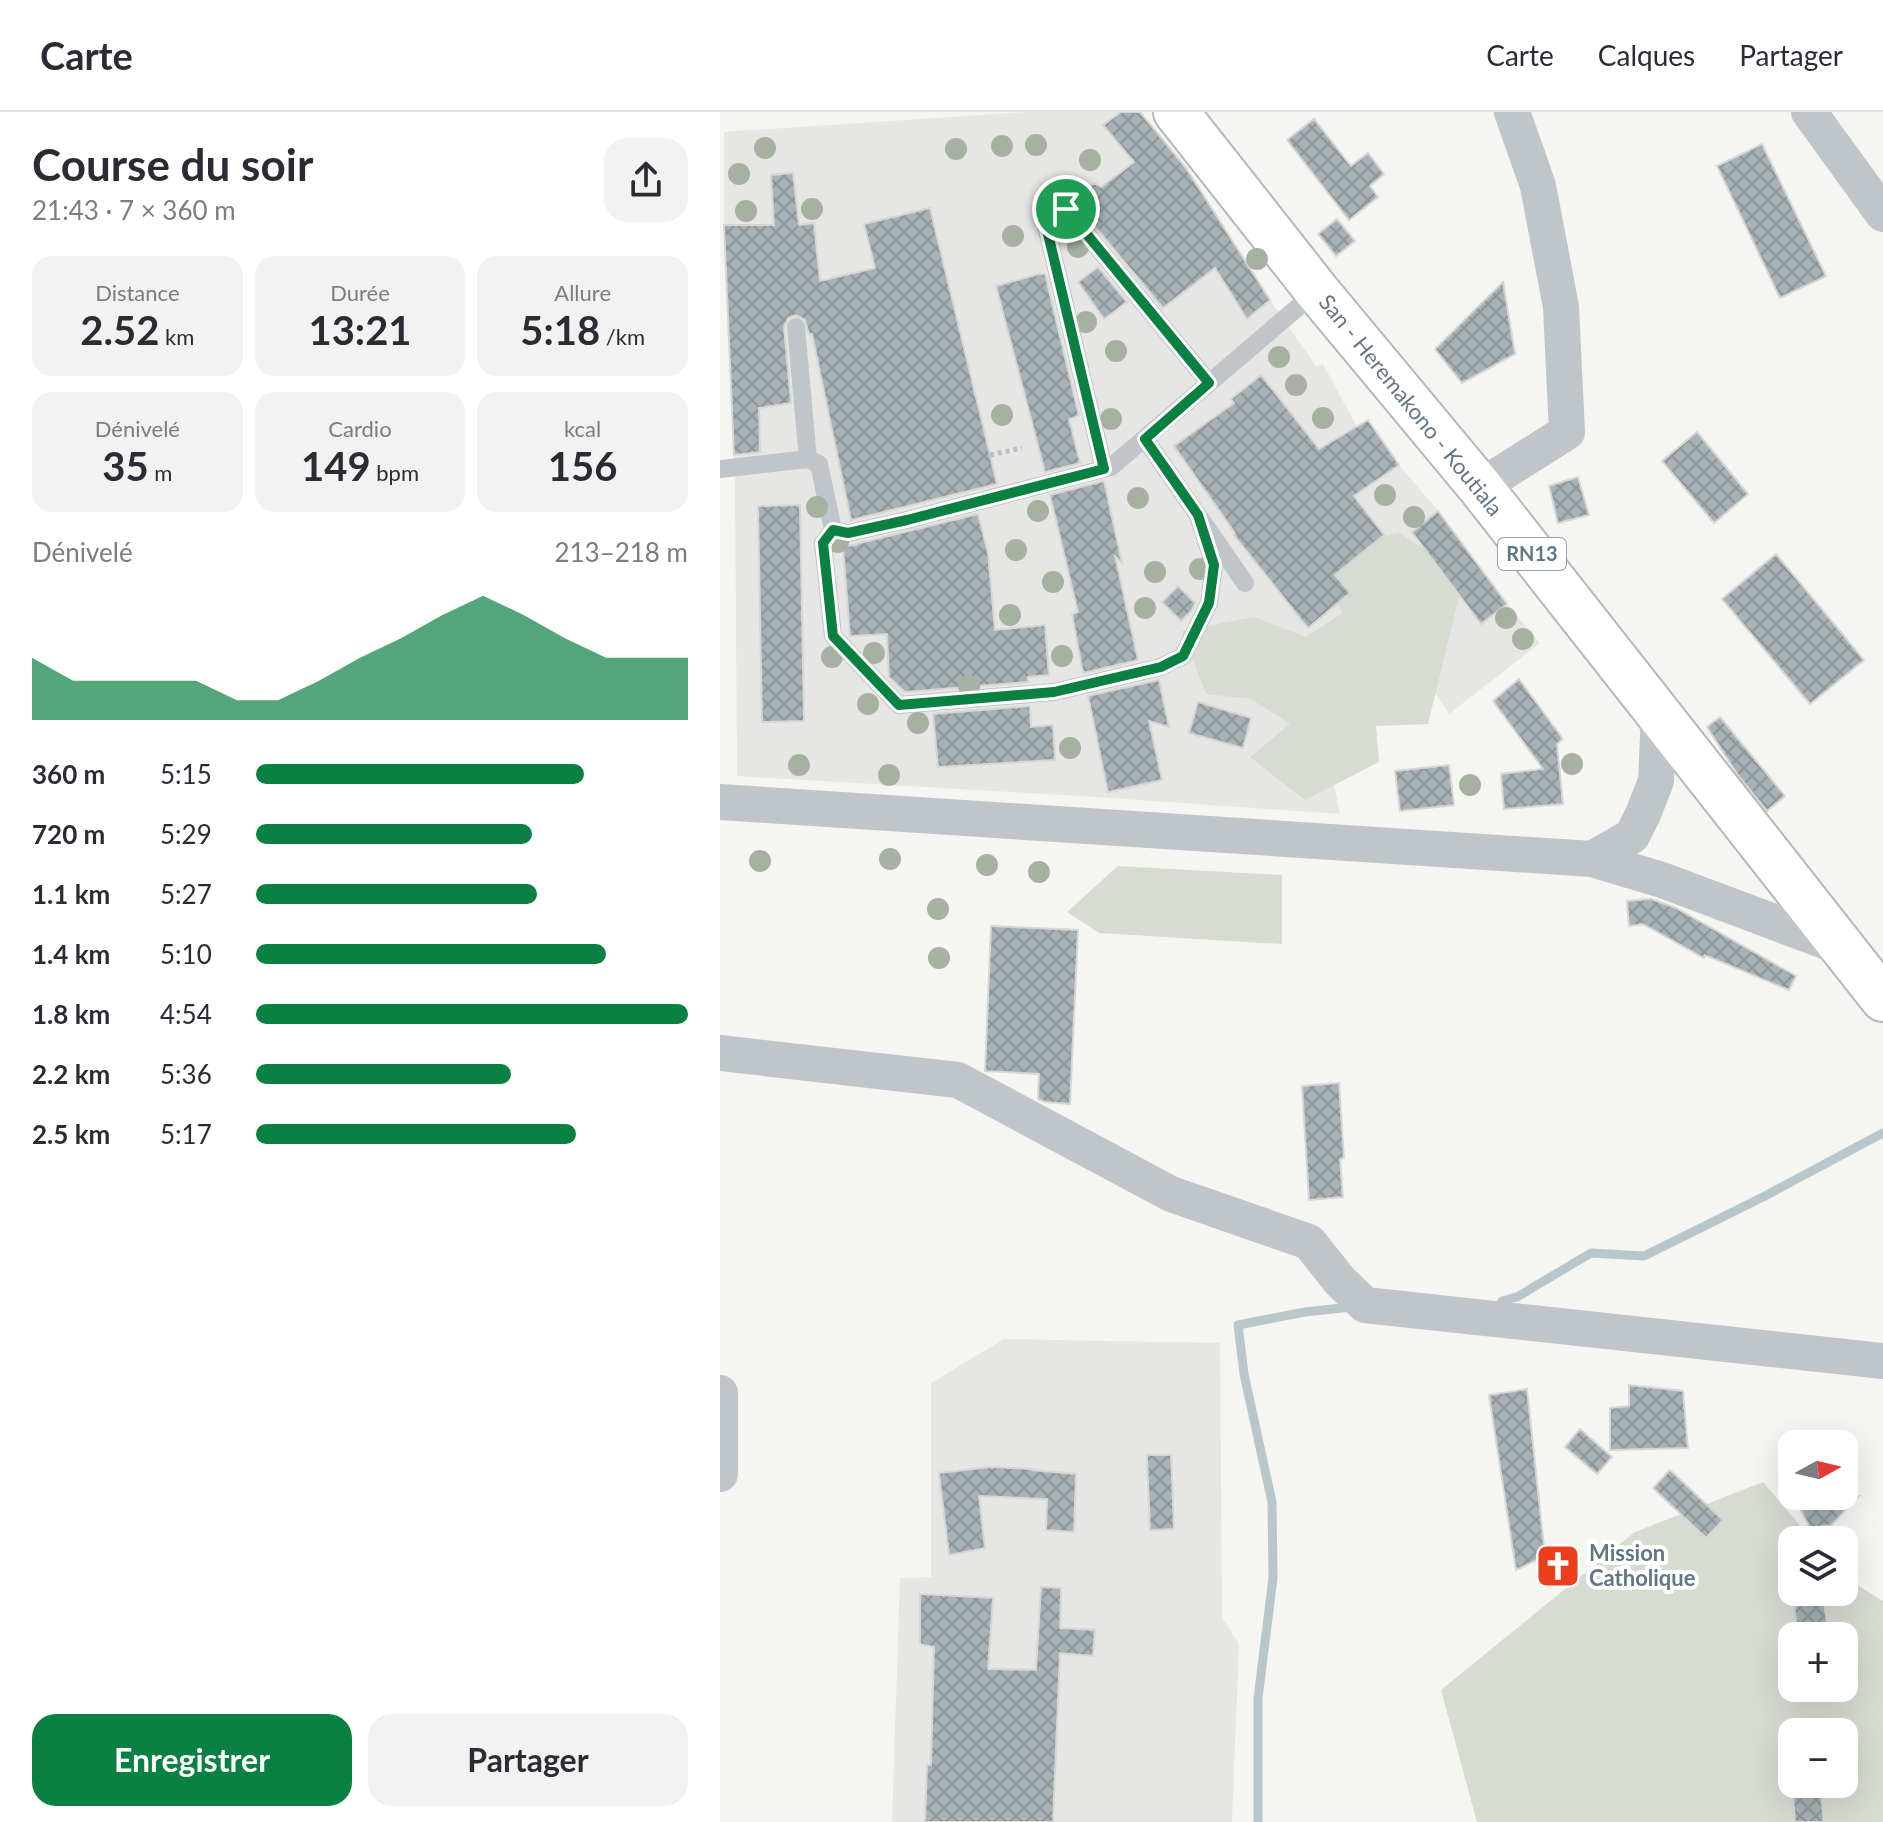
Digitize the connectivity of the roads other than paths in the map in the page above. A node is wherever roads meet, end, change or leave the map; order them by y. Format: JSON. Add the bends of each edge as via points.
{"nodes":[{"id":1,"x":1512,"y":112,"type":"edge"},
{"id":2,"x":1809,"y":112,"type":"edge"},
{"id":3,"x":1192,"y":118,"type":"edge"},
{"id":4,"x":1883,"y":214,"type":"edge"},
{"id":5,"x":1317,"y":291,"type":"junction"},
{"id":6,"x":796,"y":327,"type":"dead end"},
{"id":7,"x":1209,"y":383,"type":"junction"},
{"id":8,"x":1145,"y":439,"type":"junction"},
{"id":9,"x":808,"y":459,"type":"junction"},
{"id":10,"x":720,"y":469,"type":"edge"},
{"id":11,"x":1104,"y":469,"type":"junction"},
{"id":12,"x":1480,"y":487,"type":"junction"},
{"id":13,"x":1198,"y":515,"type":"junction"},
{"id":14,"x":833,"y":530,"type":"junction"},
{"id":15,"x":1245,"y":583,"type":"dead end"},
{"id":16,"x":1659,"y":715,"type":"junction"},
{"id":17,"x":720,"y":802,"type":"edge"},
{"id":18,"x":1592,"y":859,"type":"junction"},
{"id":19,"x":1843,"y":948,"type":"junction"},
{"id":20,"x":1883,"y":999,"type":"edge"},
{"id":21,"x":720,"y":1053,"type":"edge"},
{"id":22,"x":1883,"y":1361,"type":"edge"},
{"id":23,"x":720,"y":1393,"type":"edge"},
{"id":24,"x":720,"y":1474,"type":"edge"}],
"edges":[{"from":1,"to":12,"type":"street","via":[[1538,186],[1561,307],[1567,432]]},
{"from":2,"to":4,"type":"street"},
{"from":3,"to":5,"type":"main road","name":"San - Heremakono - Koutiala","number":"RN13"},
{"from":5,"to":7,"type":"lane"},
{"from":5,"to":12,"type":"main road","name":"San - Heremakono - Koutiala","number":"RN13"},
{"from":6,"to":9,"type":"lane"},
{"from":7,"to":8,"type":"lane"},
{"from":7,"to":11,"type":"lane","via":[[1066,209],[1047,209],[1044,217]]},
{"from":8,"to":11,"type":"lane"},
{"from":8,"to":13,"type":"lane"},
{"from":9,"to":10,"type":"lane"},
{"from":9,"to":14,"type":"lane","via":[[819,464]]},
{"from":11,"to":14,"type":"lane","via":[[893,524],[848,533]]},
{"from":12,"to":16,"type":"main road","name":"San - Heremakono - Koutiala","number":"RN13"},
{"from":13,"to":14,"type":"lane","via":[[1214,565],[1209,603],[1183,656],[1161,667],[1054,692],[899,705],[833,636],[823,543]]},
{"from":13,"to":15,"type":"lane"},
{"from":16,"to":18,"type":"street","via":[[1656,781],[1643,814],[1632,836]]},
{"from":16,"to":19,"type":"main road","name":"San - Heremakono - Koutiala","number":"RN13"},
{"from":17,"to":18,"type":"street"},
{"from":18,"to":19,"type":"street"},
{"from":19,"to":20,"type":"main road","name":"San - Heremakono - Koutiala","number":"RN13"},
{"from":21,"to":22,"type":"street","via":[[958,1080],[1171,1194],[1309,1242],[1365,1305]]},
{"from":23,"to":24,"type":"street"}]}
